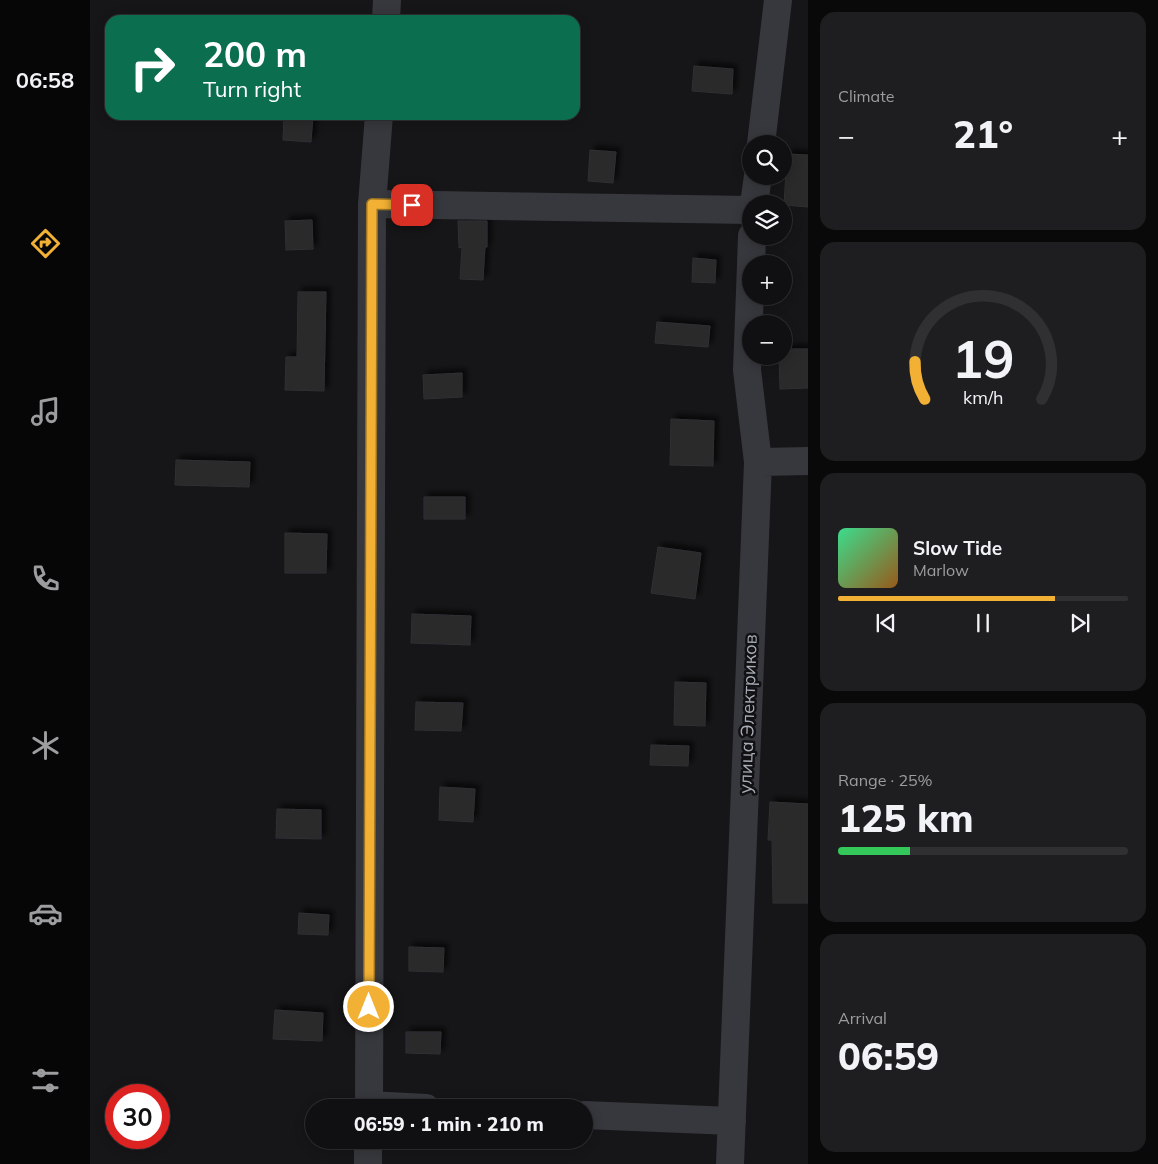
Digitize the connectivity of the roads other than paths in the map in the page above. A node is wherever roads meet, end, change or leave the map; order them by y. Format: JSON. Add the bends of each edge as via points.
{"nodes":[{"id":1,"x":387,"y":0,"type":"edge"},
{"id":2,"x":778,"y":0,"type":"edge"},
{"id":3,"x":386,"y":15,"type":"edge"},
{"id":4,"x":379,"y":120,"type":"edge"},
{"id":5,"x":762,"y":135,"type":"edge"},
{"id":6,"x":372,"y":204,"type":"junction"},
{"id":7,"x":742,"y":210,"type":"edge"},
{"id":8,"x":749,"y":305,"type":"edge"},
{"id":9,"x":808,"y":461,"type":"edge"},
{"id":10,"x":758,"y":462,"type":"junction"},
{"id":11,"x":369,"y":1099,"type":"edge"},
{"id":12,"x":593,"y":1115,"type":"edge"},
{"id":13,"x":732,"y":1121,"type":"junction"},
{"id":14,"x":368,"y":1149,"type":"edge"},
{"id":15,"x":368,"y":1164,"type":"edge"},
{"id":16,"x":730,"y":1164,"type":"edge"}],
"edges":[{"from":1,"to":3,"type":"street"},
{"from":2,"to":5,"type":"street"},
{"from":4,"to":6,"type":"street"},
{"from":6,"to":7,"type":"street"},
{"from":6,"to":11,"type":"street"},
{"from":8,"to":10,"type":"street","name":"улица Электриков","via":[[747,370]]},
{"from":9,"to":10,"type":"street"},
{"from":10,"to":13,"type":"street","name":"улица Электриков"},
{"from":12,"to":13,"type":"street"},
{"from":13,"to":16,"type":"street","name":"улица Электриков"},
{"from":14,"to":15,"type":"street"}]}
